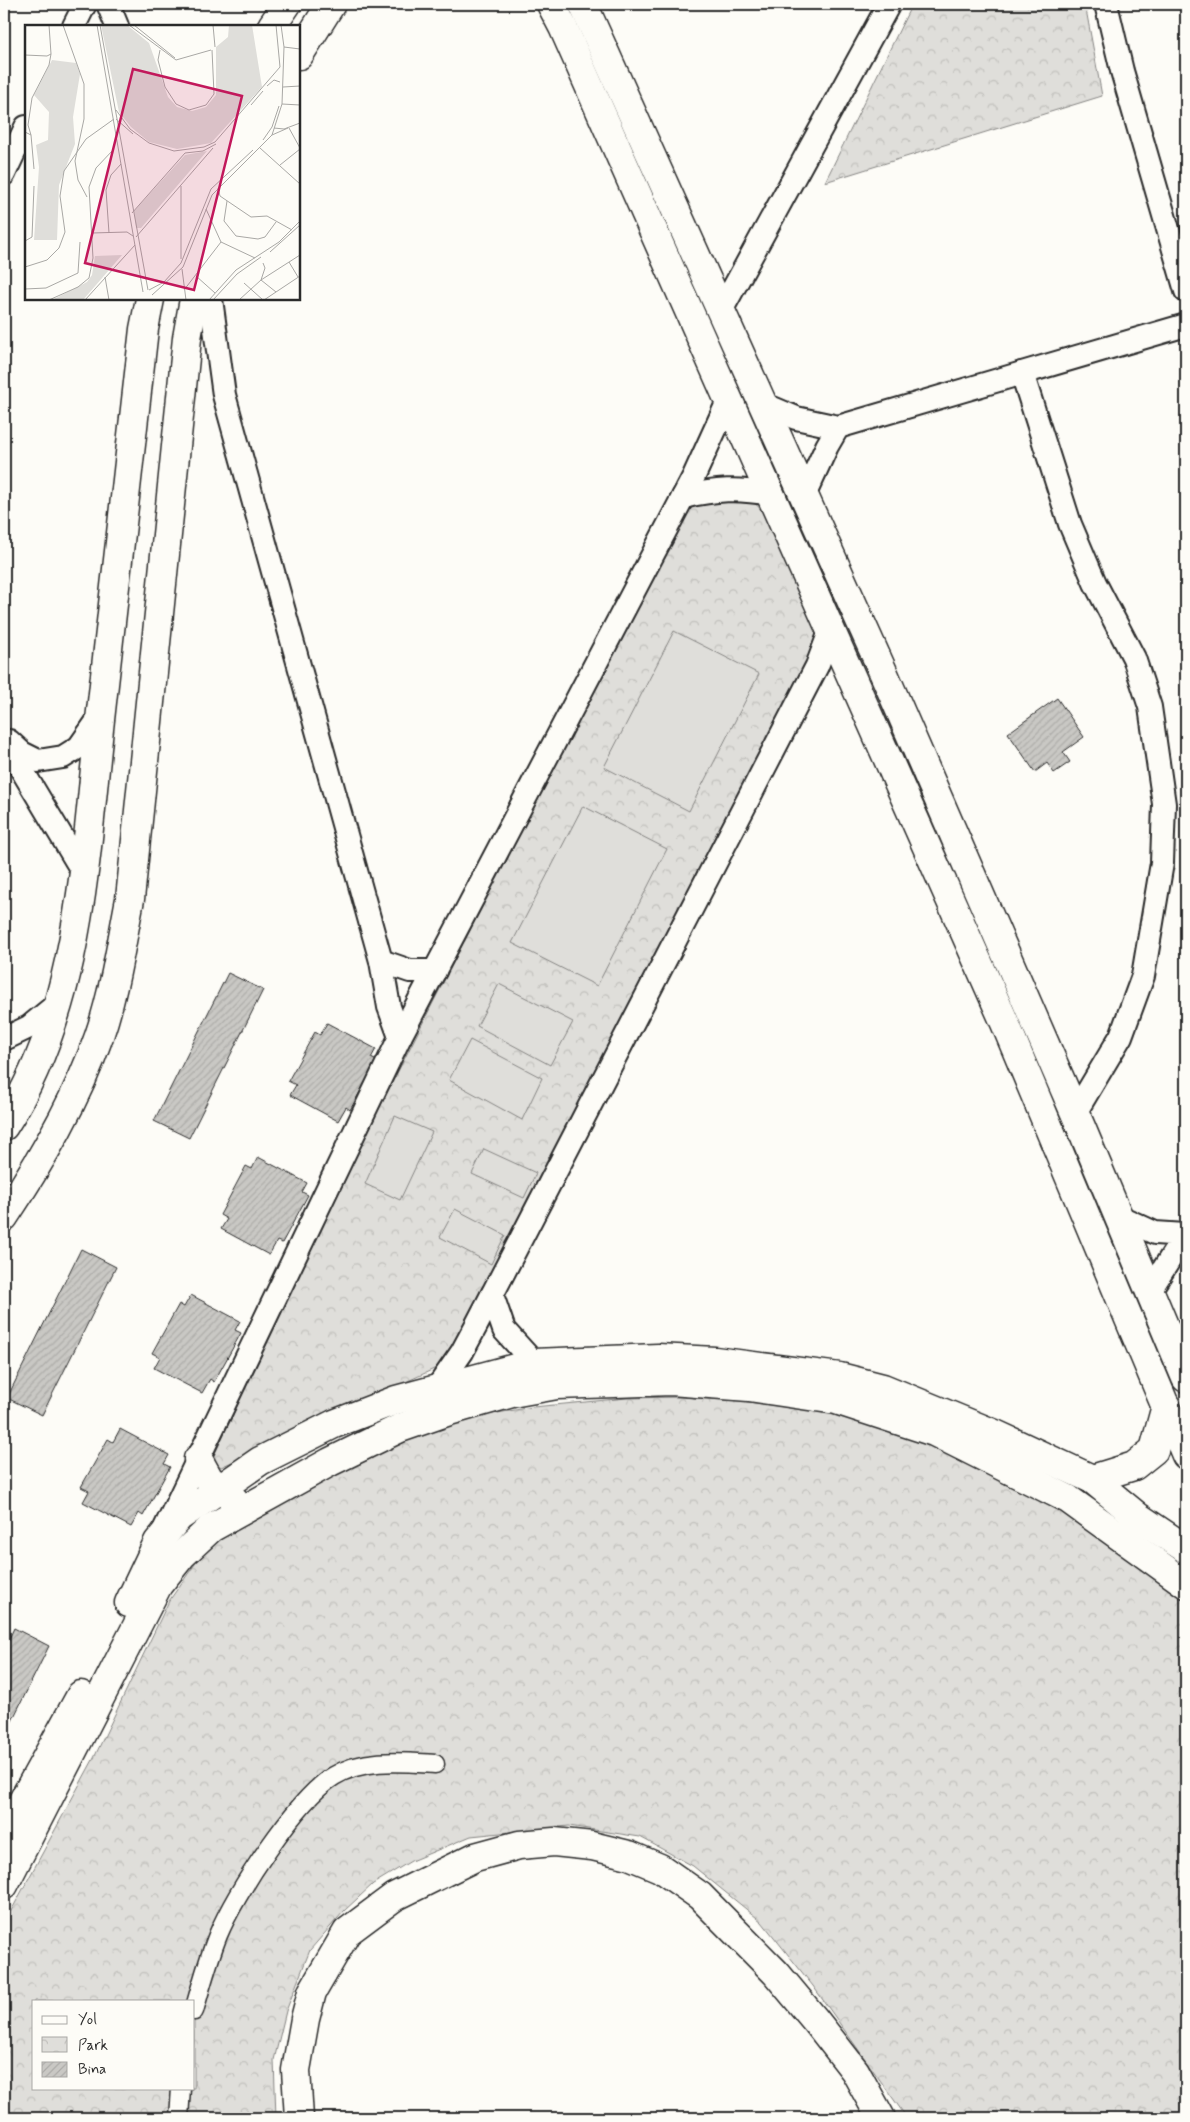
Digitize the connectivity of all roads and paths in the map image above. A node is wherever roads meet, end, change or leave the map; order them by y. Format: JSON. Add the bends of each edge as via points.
{"nodes":[{"id":1,"x":85,"y":4,"type":"edge"},
{"id":2,"x":108,"y":4,"type":"edge"},
{"id":3,"x":287,"y":4,"type":"edge"},
{"id":4,"x":331,"y":4,"type":"edge"},
{"id":5,"x":551,"y":4,"type":"edge"},
{"id":6,"x":584,"y":4,"type":"edge"},
{"id":7,"x":889,"y":4,"type":"edge"},
{"id":8,"x":1106,"y":4,"type":"edge"},
{"id":9,"x":74,"y":25,"type":"edge"},
{"id":10,"x":117,"y":25,"type":"edge"},
{"id":11,"x":273,"y":25,"type":"edge"},
{"id":12,"x":300,"y":53,"type":"edge"},
{"id":13,"x":25,"y":129,"type":"edge"},
{"id":14,"x":6,"y":162,"type":"edge"},
{"id":15,"x":1186,"y":291,"type":"edge"},
{"id":16,"x":150,"y":300,"type":"edge"},
{"id":17,"x":194,"y":300,"type":"edge"},
{"id":18,"x":211,"y":300,"type":"edge"},
{"id":19,"x":721,"y":311,"type":"junction"},
{"id":20,"x":1186,"y":325,"type":"edge"},
{"id":21,"x":1022,"y":373,"type":"junction"},
{"id":22,"x":729,"y":399,"type":"junction"},
{"id":23,"x":763,"y":404,"type":"junction"},
{"id":24,"x":838,"y":427,"type":"junction"},
{"id":25,"x":771,"y":494,"type":"junction"},
{"id":26,"x":804,"y":496,"type":"junction"},
{"id":27,"x":683,"y":497,"type":"junction"},
{"id":28,"x":831,"y":629,"type":"junction"},
{"id":29,"x":100,"y":717,"type":"junction"},
{"id":30,"x":4,"y":736,"type":"edge"},
{"id":31,"x":4,"y":740,"type":"edge"},
{"id":32,"x":82,"y":872,"type":"junction"},
{"id":33,"x":381,"y":961,"type":"junction"},
{"id":34,"x":435,"y":971,"type":"junction"},
{"id":35,"x":57,"y":1004,"type":"junction"},
{"id":36,"x":400,"y":1038,"type":"junction"},
{"id":37,"x":4,"y":1039,"type":"edge"},
{"id":38,"x":6,"y":1111,"type":"edge"},
{"id":39,"x":1075,"y":1113,"type":"junction"},
{"id":40,"x":1118,"y":1216,"type":"junction"},
{"id":41,"x":4,"y":1217,"type":"edge"},
{"id":42,"x":1186,"y":1235,"type":"edge"},
{"id":43,"x":1149,"y":1292,"type":"junction"},
{"id":44,"x":492,"y":1295,"type":"junction"},
{"id":45,"x":534,"y":1363,"type":"junction"},
{"id":46,"x":1186,"y":1378,"type":"edge"},
{"id":47,"x":436,"y":1388,"type":"junction"},
{"id":48,"x":1166,"y":1406,"type":"junction"},
{"id":49,"x":1186,"y":1454,"type":"edge"},
{"id":50,"x":198,"y":1459,"type":"junction"},
{"id":51,"x":1092,"y":1479,"type":"junction"},
{"id":52,"x":221,"y":1490,"type":"junction"},
{"id":53,"x":245,"y":1509,"type":"junction"},
{"id":54,"x":158,"y":1542,"type":"junction"},
{"id":55,"x":1186,"y":1549,"type":"edge"},
{"id":56,"x":1186,"y":1584,"type":"edge"},
{"id":57,"x":435,"y":1764,"type":"dead end"},
{"id":58,"x":4,"y":1834,"type":"edge"},
{"id":59,"x":4,"y":1885,"type":"edge"},
{"id":60,"x":195,"y":2008,"type":"edge"},
{"id":61,"x":182,"y":2090,"type":"edge"},
{"id":62,"x":179,"y":2118,"type":"edge"},
{"id":63,"x":299,"y":2118,"type":"edge"},
{"id":64,"x":881,"y":2118,"type":"edge"}],
"edges":[{"from":1,"to":9,"type":"street"},
{"from":2,"to":10,"type":"street"},
{"from":3,"to":11,"type":"street"},
{"from":4,"to":12,"type":"street"},
{"from":5,"to":22,"type":"street"},
{"from":6,"to":19,"type":"street"},
{"from":7,"to":19,"type":"street"},
{"from":8,"to":15,"type":"street","via":[[1122,71]]},
{"from":13,"to":14,"type":"street"},
{"from":16,"to":29,"type":"street"},
{"from":17,"to":41,"type":"street","via":[[187,338],[130,900],[117,963],[100,1034],[80,1085]]},
{"from":18,"to":33,"type":"street","via":[[224,395]]},
{"from":19,"to":23,"type":"street"},
{"from":20,"to":21,"type":"street"},
{"from":21,"to":24,"type":"street"},
{"from":21,"to":39,"type":"street","via":[[1070,524],[1095,583],[1134,658],[1150,707],[1164,804],[1162,863],[1143,976],[1121,1036]]},
{"from":22,"to":25,"type":"street"},
{"from":22,"to":27,"type":"street"},
{"from":23,"to":24,"type":"street","via":[[796,418]]},
{"from":23,"to":26,"type":"street"},
{"from":24,"to":26,"type":"street"},
{"from":25,"to":27,"type":"street","via":[[715,489]]},
{"from":25,"to":28,"type":"street"},
{"from":26,"to":39,"type":"street"},
{"from":27,"to":34,"type":"street"},
{"from":28,"to":44,"type":"street","via":[[817,666]]},
{"from":28,"to":48,"type":"street","via":[[1005,1024]]},
{"from":29,"to":30,"type":"street","via":[[79,748],[62,757],[38,761],[22,753]]},
{"from":29,"to":32,"type":"street"},
{"from":31,"to":32,"type":"street"},
{"from":32,"to":35,"type":"street","via":[[75,931]]},
{"from":33,"to":34,"type":"street","via":[[410,971]]},
{"from":33,"to":36,"type":"street","via":[[389,1007]]},
{"from":34,"to":36,"type":"street"},
{"from":35,"to":37,"type":"street","via":[[29,1027]]},
{"from":35,"to":38,"type":"street","via":[[51,1029],[29,1080]]},
{"from":36,"to":50,"type":"street"},
{"from":39,"to":40,"type":"street"},
{"from":40,"to":42,"type":"street","via":[[1155,1233]]},
{"from":40,"to":43,"type":"street"},
{"from":42,"to":43,"type":"street"},
{"from":43,"to":46,"type":"street"},
{"from":44,"to":45,"type":"street","via":[[504,1330]]},
{"from":44,"to":47,"type":"street","via":[[462,1352]]},
{"from":45,"to":47,"type":"street"},
{"from":45,"to":51,"type":"street","via":[[658,1358],[778,1367],[840,1377],[883,1388]]},
{"from":47,"to":52,"type":"street","via":[[329,1426],[260,1461]]},
{"from":48,"to":49,"type":"street"},
{"from":48,"to":51,"type":"street","via":[[1154,1450],[1134,1466]]},
{"from":50,"to":52,"type":"street","via":[[209,1480]]},
{"from":50,"to":54,"type":"street"},
{"from":51,"to":55,"type":"street","via":[[1137,1516]]},
{"from":52,"to":53,"type":"street"},
{"from":52,"to":54,"type":"street","via":[[179,1517]]},
{"from":53,"to":56,"type":"street","via":[[400,1428],[512,1393],[557,1385],[671,1381],[749,1387],[836,1400],[934,1432],[1068,1499]]},
{"from":53,"to":59,"type":"street","via":[[211,1528],[182,1555],[158,1584]]},
{"from":54,"to":58,"type":"street","via":[[108,1645]]},
{"from":57,"to":60,"type":"street","via":[[383,1763],[351,1769],[334,1776],[299,1806],[246,1884],[219,1934]]},
{"from":61,"to":62,"type":"street"},
{"from":63,"to":64,"type":"street","via":[[296,2070],[312,1992],[347,1932],[394,1897],[475,1857],[518,1845],[554,1842],[630,1855],[660,1868],[700,1896],[776,1973],[816,2021],[855,2071]]}]}
